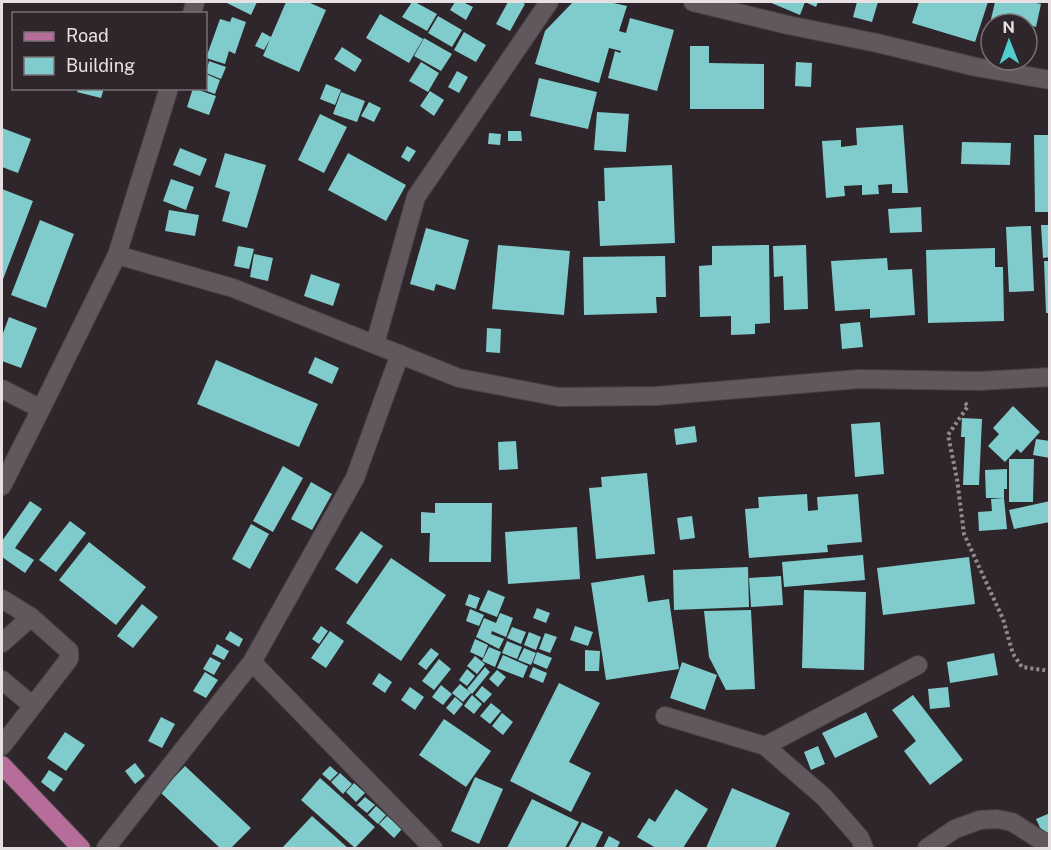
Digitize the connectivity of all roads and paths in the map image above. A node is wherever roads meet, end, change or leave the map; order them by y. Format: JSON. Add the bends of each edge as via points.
{"nodes":[{"id":1,"x":549,"y":2,"type":"edge"},
{"id":2,"x":693,"y":2,"type":"edge"},
{"id":3,"x":1050,"y":80,"type":"edge"},
{"id":4,"x":168,"y":90,"type":"edge"},
{"id":5,"x":117,"y":255,"type":"junction"},
{"id":6,"x":375,"y":344,"type":"junction"},
{"id":7,"x":400,"y":354,"type":"junction"},
{"id":8,"x":1050,"y":377,"type":"edge"},
{"id":9,"x":947,"y":380,"type":"junction"},
{"id":10,"x":2,"y":389,"type":"edge"},
{"id":11,"x":41,"y":409,"type":"junction"},
{"id":12,"x":2,"y":486,"type":"edge"},
{"id":13,"x":2,"y":599,"type":"edge"},
{"id":14,"x":31,"y":617,"type":"junction"},
{"id":15,"x":2,"y":643,"type":"edge"},
{"id":16,"x":252,"y":662,"type":"junction"},
{"id":17,"x":918,"y":664,"type":"dead end"},
{"id":18,"x":1050,"y":672,"type":"edge"},
{"id":19,"x":2,"y":680,"type":"edge"},
{"id":20,"x":33,"y":706,"type":"junction"},
{"id":21,"x":665,"y":716,"type":"dead end"},
{"id":22,"x":2,"y":746,"type":"edge"},
{"id":23,"x":765,"y":746,"type":"junction"},
{"id":24,"x":2,"y":765,"type":"edge"},
{"id":25,"x":1050,"y":846,"type":"edge"},
{"id":26,"x":81,"y":849,"type":"edge"},
{"id":27,"x":106,"y":849,"type":"edge"},
{"id":28,"x":434,"y":849,"type":"edge"},
{"id":29,"x":864,"y":849,"type":"edge"},
{"id":30,"x":927,"y":849,"type":"edge"}],
"edges":[{"from":1,"to":6,"type":"street","via":[[416,197]]},
{"from":2,"to":3,"type":"street","via":[[788,26]]},
{"from":4,"to":5,"type":"street"},
{"from":5,"to":6,"type":"street","via":[[233,288]]},
{"from":5,"to":11,"type":"street"},
{"from":6,"to":7,"type":"street"},
{"from":7,"to":9,"type":"street","via":[[459,378],[559,397],[656,396],[859,379]]},
{"from":7,"to":16,"type":"street","via":[[355,477]]},
{"from":8,"to":9,"type":"street"},
{"from":9,"to":18,"type":"path","via":[[968,406],[948,435],[964,534],[1003,619],[1013,654],[1022,667]]},
{"from":10,"to":11,"type":"street"},
{"from":11,"to":12,"type":"street"},
{"from":13,"to":14,"type":"street"},
{"from":14,"to":15,"type":"street"},
{"from":14,"to":20,"type":"street","via":[[69,651],[69,659]]},
{"from":16,"to":27,"type":"street"},
{"from":16,"to":28,"type":"street"},
{"from":17,"to":23,"type":"street"},
{"from":19,"to":20,"type":"street"},
{"from":20,"to":22,"type":"street"},
{"from":21,"to":23,"type":"street"},
{"from":23,"to":29,"type":"street","via":[[824,797],[860,837]]},
{"from":24,"to":26,"type":"main road"},
{"from":25,"to":30,"type":"street","via":[[1012,822],[997,819],[955,829]]}]}
